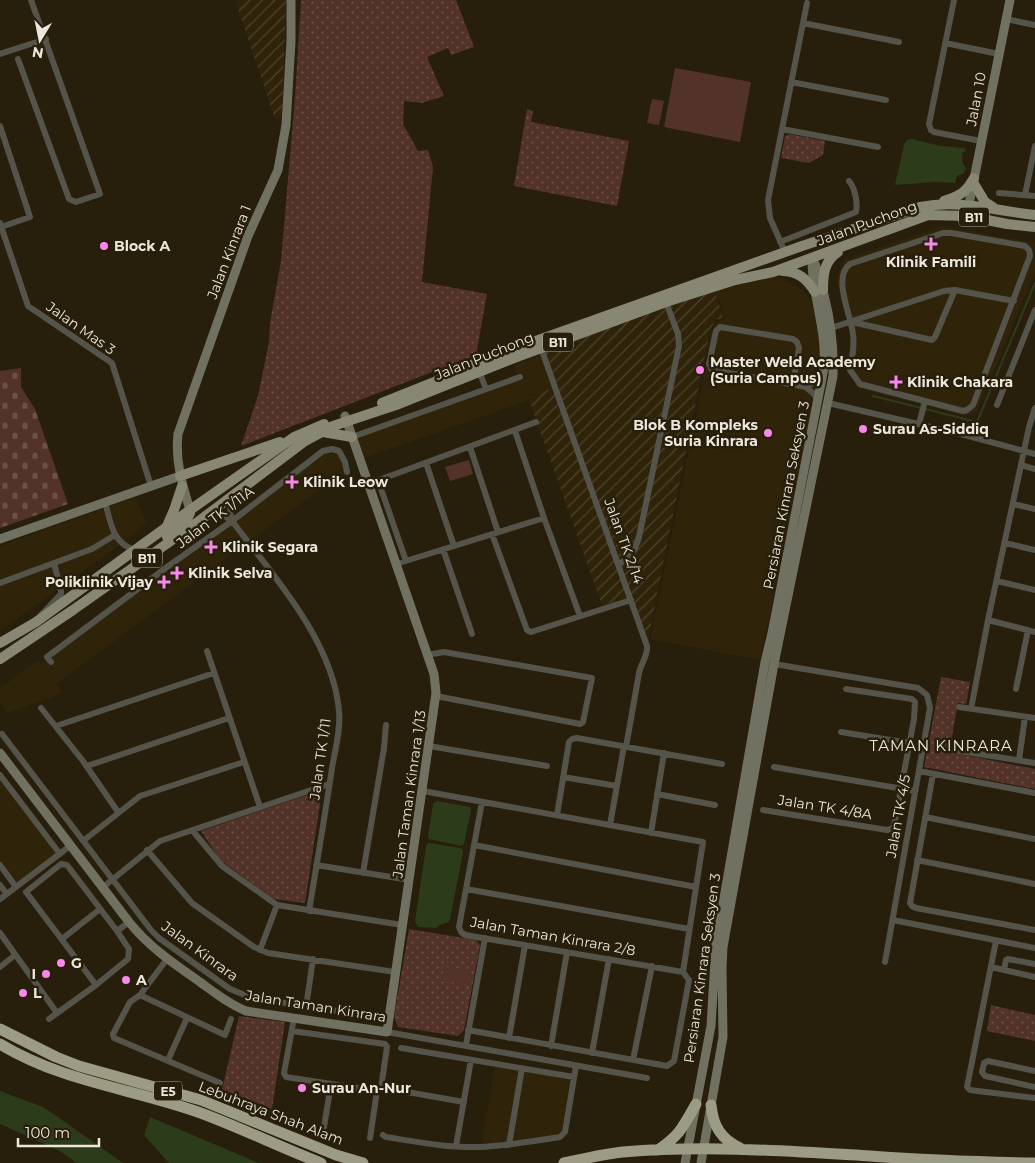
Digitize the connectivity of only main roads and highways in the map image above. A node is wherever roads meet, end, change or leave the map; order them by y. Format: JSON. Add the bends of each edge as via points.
{"nodes":[{"id":1,"x":938,"y":203,"type":"junction"},
{"id":2,"x":968,"y":204,"type":"junction"},
{"id":3,"x":1004,"y":211,"type":"junction"},
{"id":4,"x":928,"y":215,"type":"junction"},
{"id":5,"x":1035,"y":215,"type":"edge"},
{"id":6,"x":1007,"y":224,"type":"junction"},
{"id":7,"x":1035,"y":227,"type":"edge"},
{"id":8,"x":852,"y":230,"type":"junction"},
{"id":9,"x":849,"y":244,"type":"junction"},
{"id":10,"x":812,"y":258,"type":"junction"},
{"id":11,"x":764,"y":260,"type":"junction"},
{"id":12,"x":773,"y":272,"type":"junction"},
{"id":13,"x":346,"y":419,"type":"junction"},
{"id":14,"x":324,"y":432,"type":"junction"},
{"id":15,"x":294,"y":437,"type":"junction"},
{"id":16,"x":352,"y":437,"type":"road end"},
{"id":17,"x":305,"y":441,"type":"junction"},
{"id":18,"x":190,"y":510,"type":"junction"},
{"id":19,"x":166,"y":527,"type":"junction"},
{"id":20,"x":142,"y":562,"type":"junction"},
{"id":21,"x":0,"y":643,"type":"edge"},
{"id":22,"x":2,"y":659,"type":"edge"},
{"id":23,"x":0,"y":1029,"type":"edge"},
{"id":24,"x":0,"y":1044,"type":"edge"},
{"id":25,"x":696,"y":1104,"type":"road end"},
{"id":26,"x":711,"y":1105,"type":"road end"},
{"id":27,"x":740,"y":1149,"type":"junction"},
{"id":28,"x":658,"y":1150,"type":"junction"},
{"id":29,"x":298,"y":1154,"type":"junction"},
{"id":30,"x":311,"y":1163,"type":"edge"},
{"id":31,"x":321,"y":1163,"type":"edge"},
{"id":32,"x":363,"y":1163,"type":"edge"},
{"id":33,"x":564,"y":1163,"type":"edge"},
{"id":34,"x":1033,"y":1163,"type":"edge"}],
"edges":[{"from":1,"to":2,"type":"main road","name":"Jalan Puchong","number":"B11"},
{"from":1,"to":3,"type":"main road","via":[[960,195],[973,180],[986,202]]},
{"from":1,"to":8,"type":"main road","name":"Jalan Puchong","number":"B11","via":[[920,206]]},
{"from":2,"to":3,"type":"main road","name":"Jalan Puchong","number":"B11"},
{"from":2,"to":4,"type":"main road"},
{"from":2,"to":6,"type":"main road","via":[[977,211],[999,216]]},
{"from":3,"to":5,"type":"main road","name":"Jalan Puchong","number":"B11"},
{"from":4,"to":6,"type":"main road","name":"Jalan Puchong","number":"B11","via":[[966,216]]},
{"from":4,"to":9,"type":"main road","name":"Jalan Puchong","number":"B11"},
{"from":6,"to":7,"type":"main road","name":"Jalan Puchong","number":"B11"},
{"from":8,"to":10,"type":"main road","via":[[816,250]]},
{"from":8,"to":11,"type":"main road","name":"Jalan Puchong","number":"B11"},
{"from":9,"to":10,"type":"main road","name":"Jalan Puchong","number":"B11"},
{"from":9,"to":12,"type":"main road","via":[[829,259],[819,291],[801,276],[788,271]]},
{"from":10,"to":11,"type":"main road","via":[[799,256]]},
{"from":10,"to":12,"type":"main road","name":"Jalan Puchong","number":"B11"},
{"from":11,"to":13,"type":"main road","name":"Jalan Puchong","number":"B11","via":[[482,360]]},
{"from":12,"to":13,"type":"main road","name":"Jalan Puchong","number":"B11","via":[[735,280],[666,302],[404,402]]},
{"from":13,"to":14,"type":"main road","name":"Jalan Puchong","number":"B11"},
{"from":13,"to":15,"type":"main road","name":"Jalan Puchong","number":"B11"},
{"from":14,"to":16,"type":"main road"},
{"from":14,"to":17,"type":"main road","name":"Jalan Puchong","number":"B11"},
{"from":15,"to":18,"type":"main road","name":"Jalan Puchong","number":"B11"},
{"from":15,"to":19,"type":"main road","via":[[181,481]]},
{"from":17,"to":18,"type":"main road","via":[[268,461],[211,505]]},
{"from":17,"to":20,"type":"main road","name":"Jalan Puchong","number":"B11"},
{"from":18,"to":19,"type":"main road","name":"Jalan Puchong","number":"B11"},
{"from":18,"to":20,"type":"main road","via":[[186,520],[156,545]]},
{"from":19,"to":21,"type":"main road","name":"Jalan Puchong","number":"B11","via":[[36,622]]},
{"from":20,"to":22,"type":"main road","name":"Jalan Puchong","number":"B11"},
{"from":23,"to":32,"type":"highway","name":"Lebuhraya Shah Alam","number":"E5","via":[[79,1066],[201,1100]]},
{"from":24,"to":29,"type":"highway","name":"Lebuhraya Shah Alam","number":"E5","via":[[76,1078],[197,1112]]},
{"from":25,"to":28,"type":"highway","via":[[684,1127]]},
{"from":26,"to":27,"type":"highway","via":[[717,1129],[723,1138]]},
{"from":27,"to":28,"type":"highway"},
{"from":27,"to":34,"type":"highway"},
{"from":28,"to":33,"type":"highway","via":[[621,1152]]},
{"from":29,"to":30,"type":"highway"},
{"from":29,"to":31,"type":"highway","name":"Lebuhraya Shah Alam","number":"E5"}]}
